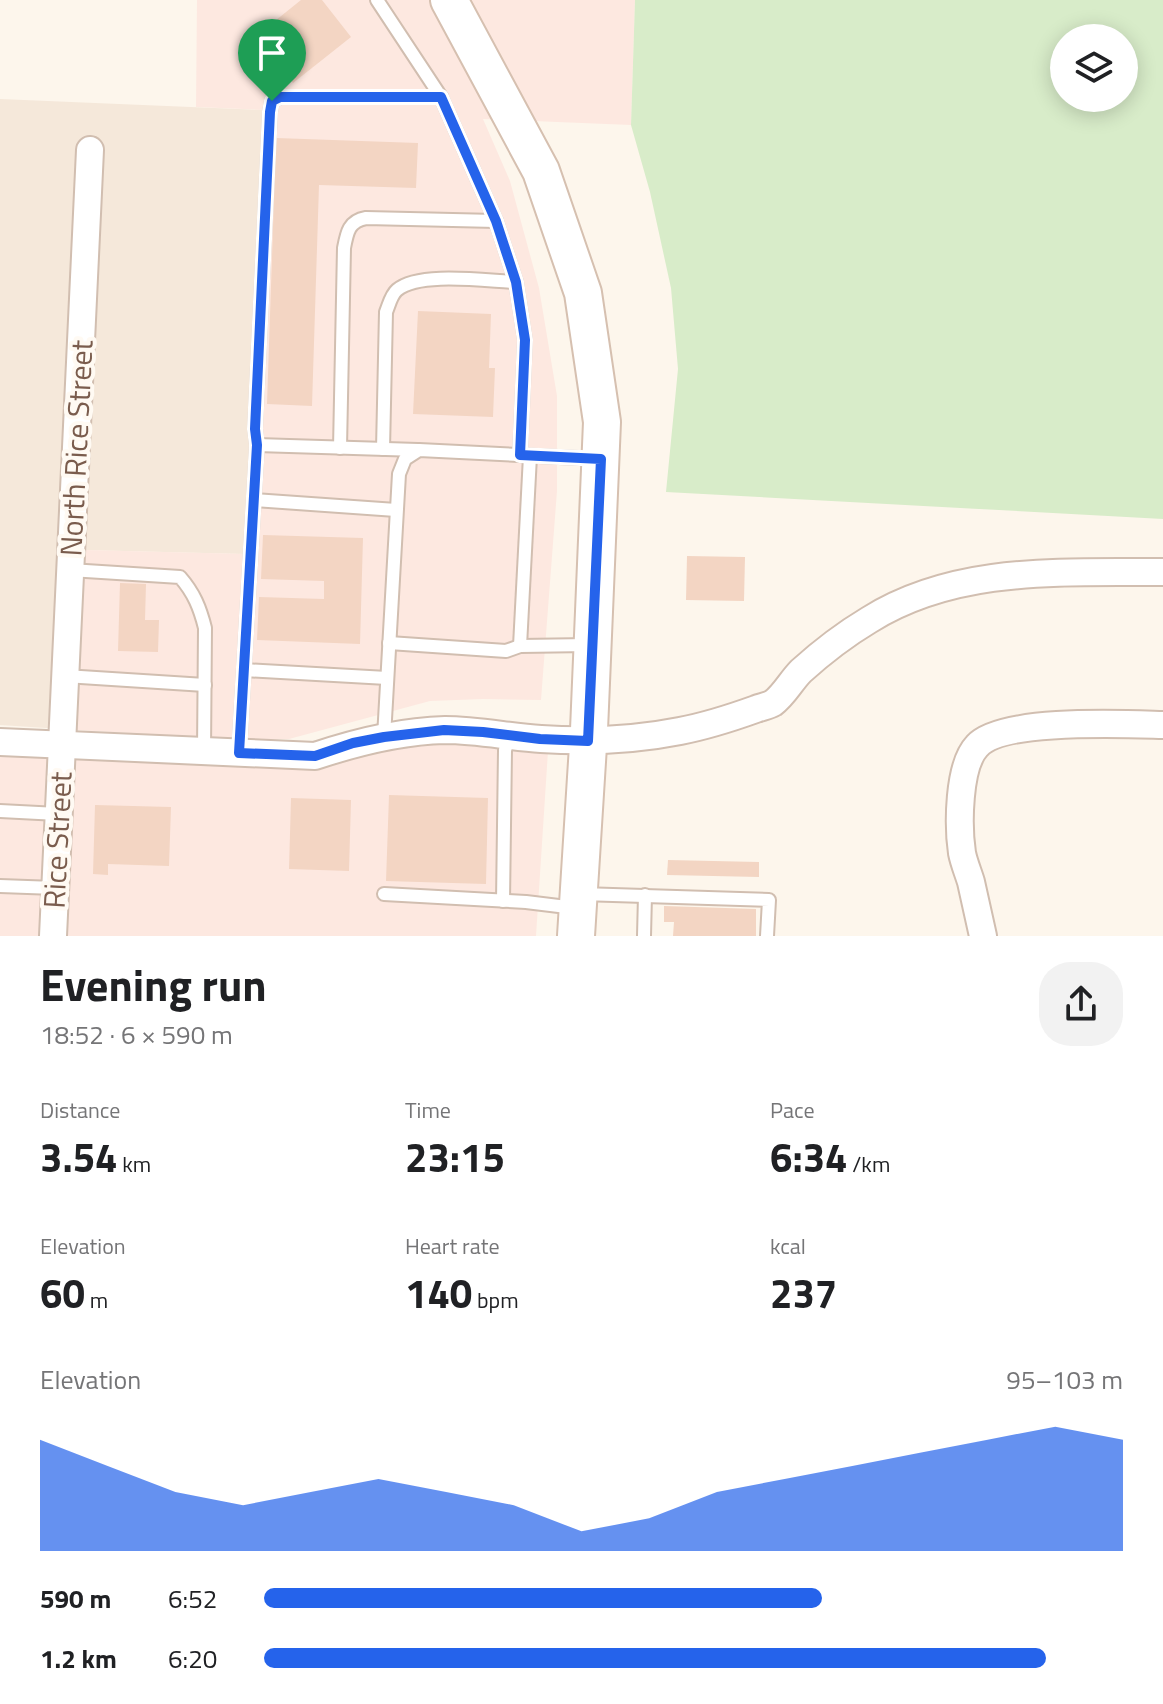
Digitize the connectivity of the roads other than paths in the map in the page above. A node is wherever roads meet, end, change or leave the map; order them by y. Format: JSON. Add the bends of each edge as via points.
{"nodes":[{"id":1,"x":449,"y":0,"type":"edge"},
{"id":2,"x":383,"y":2,"type":"edge"},
{"id":3,"x":441,"y":97,"type":"junction"},
{"id":4,"x":90,"y":150,"type":"dead end"},
{"id":5,"x":496,"y":221,"type":"junction"},
{"id":6,"x":516,"y":282,"type":"junction"},
{"id":7,"x":257,"y":445,"type":"junction"},
{"id":8,"x":340,"y":448,"type":"junction"},
{"id":9,"x":383,"y":449,"type":"junction"},
{"id":10,"x":419,"y":450,"type":"junction"},
{"id":11,"x":525,"y":455,"type":"junction"},
{"id":12,"x":601,"y":459,"type":"junction"},
{"id":13,"x":254,"y":500,"type":"junction"},
{"id":14,"x":396,"y":510,"type":"junction"},
{"id":15,"x":70,"y":570,"type":"junction"},
{"id":16,"x":1163,"y":572,"type":"edge"},
{"id":17,"x":389,"y":643,"type":"junction"},
{"id":18,"x":592,"y":645,"type":"junction"},
{"id":19,"x":520,"y":646,"type":"junction"},
{"id":20,"x":244,"y":670,"type":"junction"},
{"id":21,"x":65,"y":676,"type":"junction"},
{"id":22,"x":387,"y":678,"type":"junction"},
{"id":23,"x":205,"y":685,"type":"junction"},
{"id":24,"x":1163,"y":725,"type":"edge"},
{"id":25,"x":510,"y":735,"type":"junction"},
{"id":26,"x":384,"y":737,"type":"junction"},
{"id":27,"x":588,"y":741,"type":"junction"},
{"id":28,"x":0,"y":742,"type":"edge"},
{"id":29,"x":62,"y":745,"type":"junction"},
{"id":30,"x":204,"y":751,"type":"junction"},
{"id":31,"x":239,"y":753,"type":"junction"},
{"id":32,"x":0,"y":811,"type":"edge"},
{"id":33,"x":58,"y":814,"type":"junction"},
{"id":34,"x":0,"y":886,"type":"edge"},
{"id":35,"x":55,"y":888,"type":"junction"},
{"id":36,"x":384,"y":894,"type":"dead end"},
{"id":37,"x":645,"y":895,"type":"junction"},
{"id":38,"x":503,"y":901,"type":"junction"},
{"id":39,"x":578,"y":913,"type":"edge"},
{"id":40,"x":53,"y":936,"type":"edge"},
{"id":41,"x":644,"y":936,"type":"edge"},
{"id":42,"x":767,"y":936,"type":"edge"},
{"id":43,"x":983,"y":936,"type":"edge"}],
"edges":[{"from":1,"to":12,"type":"main road","via":[[541,171],[583,293],[602,422]]},
{"from":2,"to":3,"type":"lane"},
{"from":3,"to":5,"type":"lane"},
{"from":3,"to":7,"type":"lane","via":[[272,101]]},
{"from":4,"to":15,"type":"street","name":"North Rice Street"},
{"from":5,"to":6,"type":"lane"},
{"from":5,"to":8,"type":"lane","via":[[366,218],[347,230]]},
{"from":6,"to":9,"type":"lane","via":[[427,278],[395,291],[386,312]]},
{"from":6,"to":11,"type":"lane","via":[[525,340]]},
{"from":7,"to":8,"type":"lane"},
{"from":7,"to":13,"type":"lane"},
{"from":8,"to":9,"type":"lane"},
{"from":9,"to":10,"type":"lane"},
{"from":10,"to":11,"type":"lane"},
{"from":10,"to":14,"type":"lane","via":[[405,459],[399,474]]},
{"from":11,"to":12,"type":"lane"},
{"from":11,"to":19,"type":"lane"},
{"from":12,"to":18,"type":"main road"},
{"from":13,"to":14,"type":"lane"},
{"from":13,"to":20,"type":"lane"},
{"from":14,"to":17,"type":"lane"},
{"from":15,"to":21,"type":"street","name":"North Rice Street"},
{"from":15,"to":23,"type":"lane","via":[[180,577],[201,609]]},
{"from":16,"to":27,"type":"street","via":[[1044,573],[955,584],[860,626],[800,673],[772,703],[680,731]]},
{"from":17,"to":19,"type":"lane","via":[[506,651]]},
{"from":17,"to":22,"type":"lane"},
{"from":18,"to":19,"type":"lane"},
{"from":18,"to":27,"type":"main road"},
{"from":20,"to":22,"type":"lane"},
{"from":20,"to":31,"type":"lane"},
{"from":21,"to":23,"type":"lane"},
{"from":21,"to":29,"type":"street","name":"North Rice Street"},
{"from":22,"to":26,"type":"lane"},
{"from":23,"to":30,"type":"lane"},
{"from":24,"to":43,"type":"street","via":[[1022,729],[977,745],[966,766],[960,815],[962,854]]},
{"from":25,"to":26,"type":"street","via":[[444,730]]},
{"from":25,"to":27,"type":"street"},
{"from":25,"to":38,"type":"lane","via":[[505,750]]},
{"from":26,"to":31,"type":"street","via":[[315,756]]},
{"from":27,"to":39,"type":"main road"},
{"from":28,"to":29,"type":"street"},
{"from":29,"to":30,"type":"street"},
{"from":29,"to":33,"type":"street","name":"Rice Street"},
{"from":30,"to":31,"type":"street"},
{"from":32,"to":33,"type":"lane"},
{"from":33,"to":35,"type":"street","name":"Rice Street"},
{"from":34,"to":35,"type":"lane"},
{"from":35,"to":40,"type":"street","name":"Rice Street"},
{"from":36,"to":38,"type":"lane"},
{"from":37,"to":39,"type":"lane"},
{"from":37,"to":41,"type":"lane"},
{"from":37,"to":42,"type":"lane","via":[[769,900]]},
{"from":38,"to":39,"type":"lane"}]}
